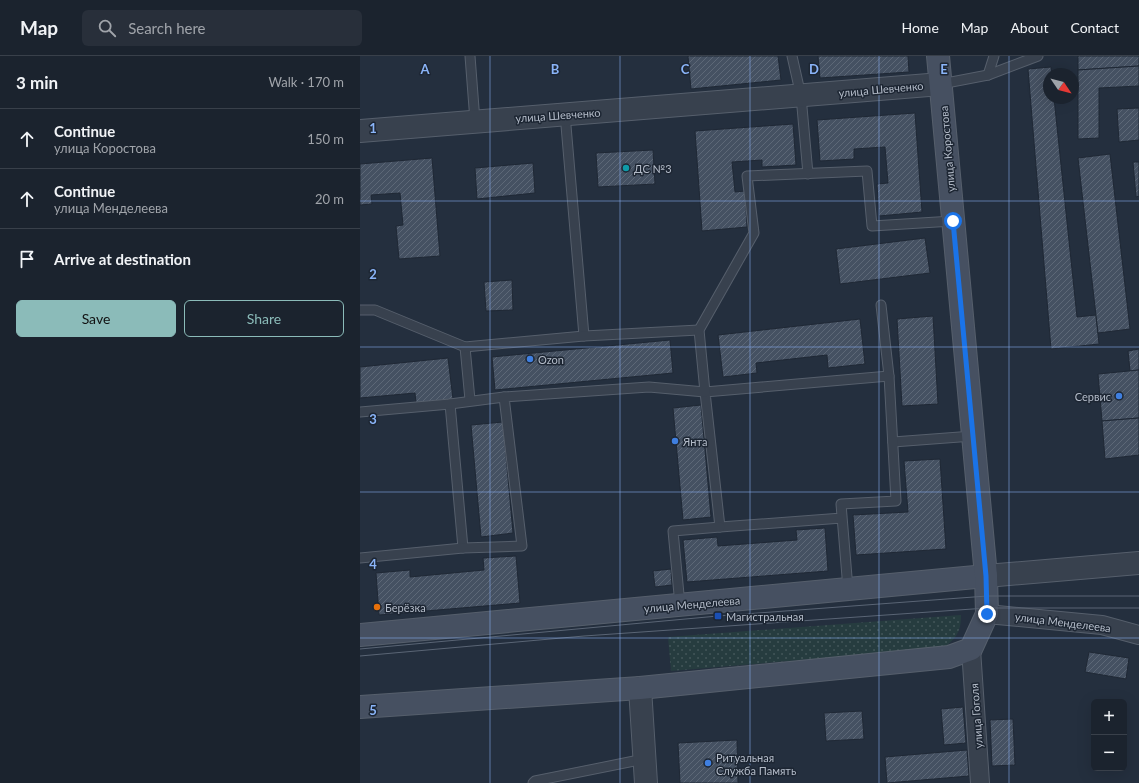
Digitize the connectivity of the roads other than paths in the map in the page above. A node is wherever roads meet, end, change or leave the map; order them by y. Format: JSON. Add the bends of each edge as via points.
{"nodes":[{"id":1,"x":470,"y":56,"type":"edge"},
{"id":2,"x":792,"y":56,"type":"edge"},
{"id":3,"x":938,"y":56,"type":"edge"},
{"id":4,"x":994,"y":56,"type":"edge"},
{"id":5,"x":1038,"y":56,"type":"edge"},
{"id":6,"x":988,"y":75,"type":"junction"},
{"id":7,"x":941,"y":84,"type":"junction"},
{"id":8,"x":801,"y":96,"type":"junction"},
{"id":9,"x":565,"y":114,"type":"junction"},
{"id":10,"x":476,"y":121,"type":"junction"},
{"id":11,"x":360,"y":130,"type":"edge"},
{"id":12,"x":808,"y":174,"type":"junction"},
{"id":13,"x":953,"y":221,"type":"junction"},
{"id":14,"x":881,"y":305,"type":"dead end"},
{"id":15,"x":360,"y":310,"type":"edge"},
{"id":16,"x":699,"y":330,"type":"junction"},
{"id":17,"x":584,"y":336,"type":"junction"},
{"id":18,"x":465,"y":347,"type":"junction"},
{"id":19,"x":889,"y":376,"type":"junction"},
{"id":20,"x":705,"y":392,"type":"junction"},
{"id":21,"x":504,"y":396,"type":"junction"},
{"id":22,"x":470,"y":400,"type":"junction"},
{"id":23,"x":450,"y":404,"type":"junction"},
{"id":24,"x":360,"y":412,"type":"edge"},
{"id":25,"x":973,"y":436,"type":"junction"},
{"id":26,"x":893,"y":442,"type":"junction"},
{"id":27,"x":842,"y":518,"type":"junction"},
{"id":28,"x":720,"y":527,"type":"junction"},
{"id":29,"x":464,"y":548,"type":"junction"},
{"id":30,"x":360,"y":558,"type":"edge"},
{"id":31,"x":1139,"y":563,"type":"edge"},
{"id":32,"x":986,"y":576,"type":"junction"},
{"id":33,"x":848,"y":589,"type":"junction"},
{"id":34,"x":680,"y":605,"type":"junction"},
{"id":35,"x":987,"y":614,"type":"junction"},
{"id":36,"x":360,"y":635,"type":"edge"},
{"id":37,"x":1139,"y":635,"type":"edge"},
{"id":38,"x":971,"y":649,"type":"junction"},
{"id":39,"x":640,"y":688,"type":"junction"},
{"id":40,"x":360,"y":707,"type":"edge"},
{"id":41,"x":644,"y":759,"type":"junction"},
{"id":42,"x":532,"y":783,"type":"edge"},
{"id":43,"x":646,"y":783,"type":"edge"},
{"id":44,"x":980,"y":783,"type":"edge"}],
"edges":[{"from":1,"to":10,"type":"lane"},
{"from":2,"to":8,"type":"lane"},
{"from":3,"to":7,"type":"main road","name":"улица Коростова"},
{"from":4,"to":6,"type":"lane"},
{"from":5,"to":6,"type":"lane"},
{"from":6,"to":7,"type":"lane"},
{"from":7,"to":8,"type":"street","name":"улица Шевченко"},
{"from":7,"to":11,"type":"street","name":"улица Шевченко"},
{"from":7,"to":13,"type":"main road","name":"улица Коростова"},
{"from":8,"to":9,"type":"street","name":"улица Шевченко"},
{"from":8,"to":12,"type":"lane"},
{"from":9,"to":10,"type":"street","name":"улица Шевченко"},
{"from":9,"to":17,"type":"lane"},
{"from":10,"to":11,"type":"street","name":"улица Шевченко"},
{"from":12,"to":13,"type":"lane","via":[[867,171],[872,226]]},
{"from":12,"to":16,"type":"lane","via":[[748,176],[754,233]]},
{"from":13,"to":25,"type":"main road","name":"улица Коростова"},
{"from":14,"to":19,"type":"lane"},
{"from":15,"to":18,"type":"lane","via":[[375,310]]},
{"from":16,"to":17,"type":"lane"},
{"from":16,"to":20,"type":"lane"},
{"from":17,"to":18,"type":"lane"},
{"from":18,"to":22,"type":"lane"},
{"from":19,"to":20,"type":"lane"},
{"from":19,"to":26,"type":"lane"},
{"from":20,"to":21,"type":"lane","via":[[649,387]]},
{"from":20,"to":28,"type":"lane"},
{"from":21,"to":22,"type":"lane"},
{"from":21,"to":29,"type":"lane","via":[[522,546]]},
{"from":22,"to":23,"type":"lane"},
{"from":23,"to":24,"type":"lane"},
{"from":23,"to":29,"type":"lane"},
{"from":25,"to":26,"type":"lane"},
{"from":25,"to":32,"type":"main road","name":"улица Коростова"},
{"from":26,"to":27,"type":"lane","via":[[896,501],[841,504]]},
{"from":27,"to":28,"type":"lane"},
{"from":27,"to":33,"type":"lane"},
{"from":28,"to":34,"type":"lane","via":[[673,531]]},
{"from":29,"to":30,"type":"lane"},
{"from":31,"to":32,"type":"street"},
{"from":32,"to":33,"type":"main road","name":"улица Менделеева"},
{"from":32,"to":35,"type":"main road"},
{"from":33,"to":34,"type":"main road","name":"улица Менделеева"},
{"from":34,"to":36,"type":"main road","name":"улица Менделеева"},
{"from":35,"to":37,"type":"street","name":"улица Менделеева","via":[[1102,625]]},
{"from":35,"to":38,"type":"main road"},
{"from":38,"to":39,"type":"main road","via":[[949,657]]},
{"from":38,"to":44,"type":"street","name":"улица Гоголя"},
{"from":39,"to":40,"type":"main road"},
{"from":39,"to":41,"type":"street"},
{"from":41,"to":42,"type":"lane"},
{"from":41,"to":43,"type":"street"}]}
